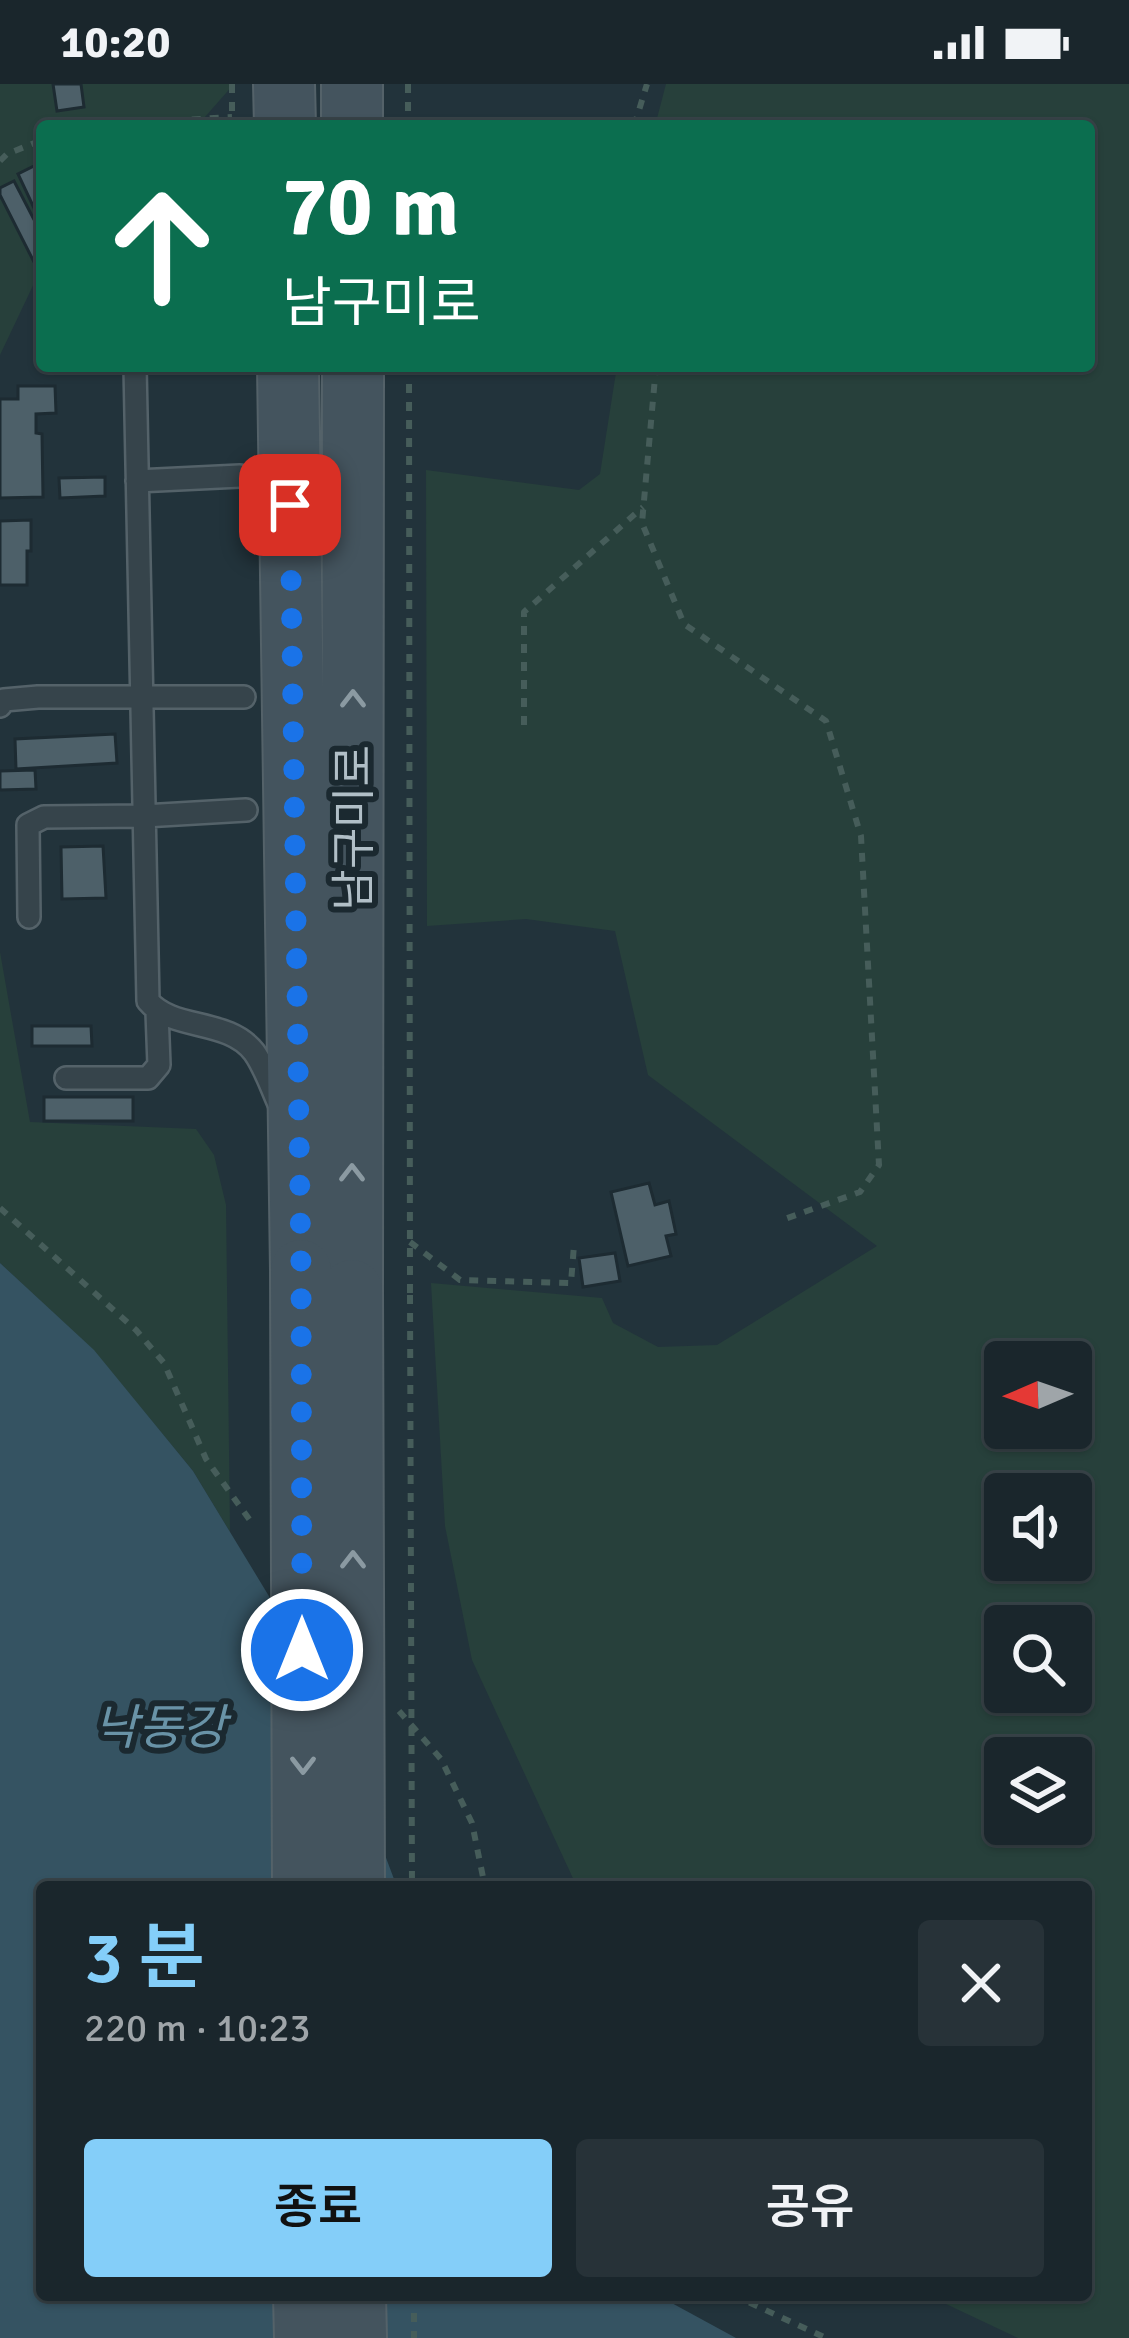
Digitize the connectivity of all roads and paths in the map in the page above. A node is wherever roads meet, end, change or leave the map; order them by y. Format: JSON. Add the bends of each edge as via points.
{"nodes":[{"id":1,"x":232,"y":84,"type":"edge"},
{"id":2,"x":281,"y":84,"type":"edge"},
{"id":3,"x":352,"y":84,"type":"edge"},
{"id":4,"x":408,"y":84,"type":"edge"},
{"id":5,"x":647,"y":84,"type":"edge"},
{"id":6,"x":249,"y":120,"type":"edge"},
{"id":7,"x":252,"y":120,"type":"edge"},
{"id":8,"x":272,"y":120,"type":"edge"},
{"id":9,"x":352,"y":120,"type":"edge"},
{"id":10,"x":409,"y":120,"type":"edge"},
{"id":11,"x":636,"y":120,"type":"edge"},
{"id":12,"x":36,"y":142,"type":"edge"},
{"id":13,"x":0,"y":161,"type":"edge"},
{"id":14,"x":135,"y":372,"type":"edge"},
{"id":15,"x":288,"y":372,"type":"edge"},
{"id":16,"x":353,"y":372,"type":"edge"},
{"id":17,"x":409,"y":372,"type":"edge"},
{"id":18,"x":655,"y":372,"type":"edge"},
{"id":19,"x":240,"y":476,"type":"dead end"},
{"id":20,"x":137,"y":481,"type":"junction"},
{"id":21,"x":644,"y":507,"type":"junction"},
{"id":22,"x":244,"y":697,"type":"dead end"},
{"id":23,"x":142,"y":698,"type":"junction"},
{"id":24,"x":0,"y":706,"type":"edge"},
{"id":25,"x":524,"y":725,"type":"dead end"},
{"id":26,"x":246,"y":810,"type":"dead end"},
{"id":27,"x":144,"y":815,"type":"junction"},
{"id":28,"x":29,"y":917,"type":"dead end"},
{"id":29,"x":157,"y":1012,"type":"junction"},
{"id":30,"x":66,"y":1078,"type":"dead end"},
{"id":31,"x":298,"y":1153,"type":"junction"},
{"id":32,"x":782,"y":1220,"type":"dead end"},
{"id":33,"x":410,"y":1242,"type":"junction"},
{"id":34,"x":574,"y":1245,"type":"dead end"},
{"id":35,"x":354,"y":1285,"type":"junction"},
{"id":36,"x":304,"y":1881,"type":"edge"},
{"id":37,"x":354,"y":1881,"type":"edge"},
{"id":38,"x":411,"y":1881,"type":"edge"},
{"id":39,"x":304,"y":2301,"type":"edge"},
{"id":40,"x":356,"y":2301,"type":"edge"},
{"id":41,"x":414,"y":2301,"type":"edge"},
{"id":42,"x":746,"y":2301,"type":"edge"},
{"id":43,"x":304,"y":2338,"type":"edge"},
{"id":44,"x":356,"y":2338,"type":"edge"},
{"id":45,"x":414,"y":2338,"type":"edge"},
{"id":46,"x":826,"y":2338,"type":"edge"}],
"edges":[{"from":1,"to":6,"type":"path"},
{"from":2,"to":7,"type":"street"},
{"from":2,"to":8,"type":"lane"},
{"from":3,"to":9,"type":"street"},
{"from":4,"to":10,"type":"path"},
{"from":5,"to":11,"type":"path"},
{"from":12,"to":13,"type":"path"},
{"from":14,"to":20,"type":"lane"},
{"from":15,"to":31,"type":"street","name":"남구미로"},
{"from":35,"to":16,"type":"street","name":"남구미로","one_way":true},
{"from":17,"to":33,"type":"path"},
{"from":18,"to":21,"type":"path"},
{"from":19,"to":20,"type":"lane"},
{"from":20,"to":23,"type":"lane"},
{"from":21,"to":25,"type":"path","via":[[524,612]]},
{"from":21,"to":32,"type":"path","via":[[642,523],[684,624],[826,721],[861,836],[879,1165],[860,1192]]},
{"from":22,"to":23,"type":"lane"},
{"from":23,"to":24,"type":"lane","via":[[38,697]]},
{"from":23,"to":27,"type":"lane"},
{"from":26,"to":27,"type":"lane"},
{"from":27,"to":28,"type":"lane","via":[[44,817],[28,825]]},
{"from":27,"to":29,"type":"lane","via":[[148,1001]]},
{"from":29,"to":30,"type":"lane","via":[[159,1065],[148,1078]]},
{"from":29,"to":31,"type":"lane","via":[[218,1029],[253,1050]]},
{"from":31,"to":35,"type":"street","name":"남구미로"},
{"from":33,"to":34,"type":"path","via":[[460,1280],[571,1283]]},
{"from":33,"to":35,"type":"path"},
{"from":35,"to":36,"type":"street","one_way":true,"bridge":true},
{"from":37,"to":35,"type":"street","one_way":true,"bridge":true},
{"from":35,"to":38,"type":"path","bridge":true},
{"from":39,"to":43,"type":"street"},
{"from":40,"to":44,"type":"street"},
{"from":41,"to":45,"type":"path"},
{"from":42,"to":46,"type":"path"}]}
